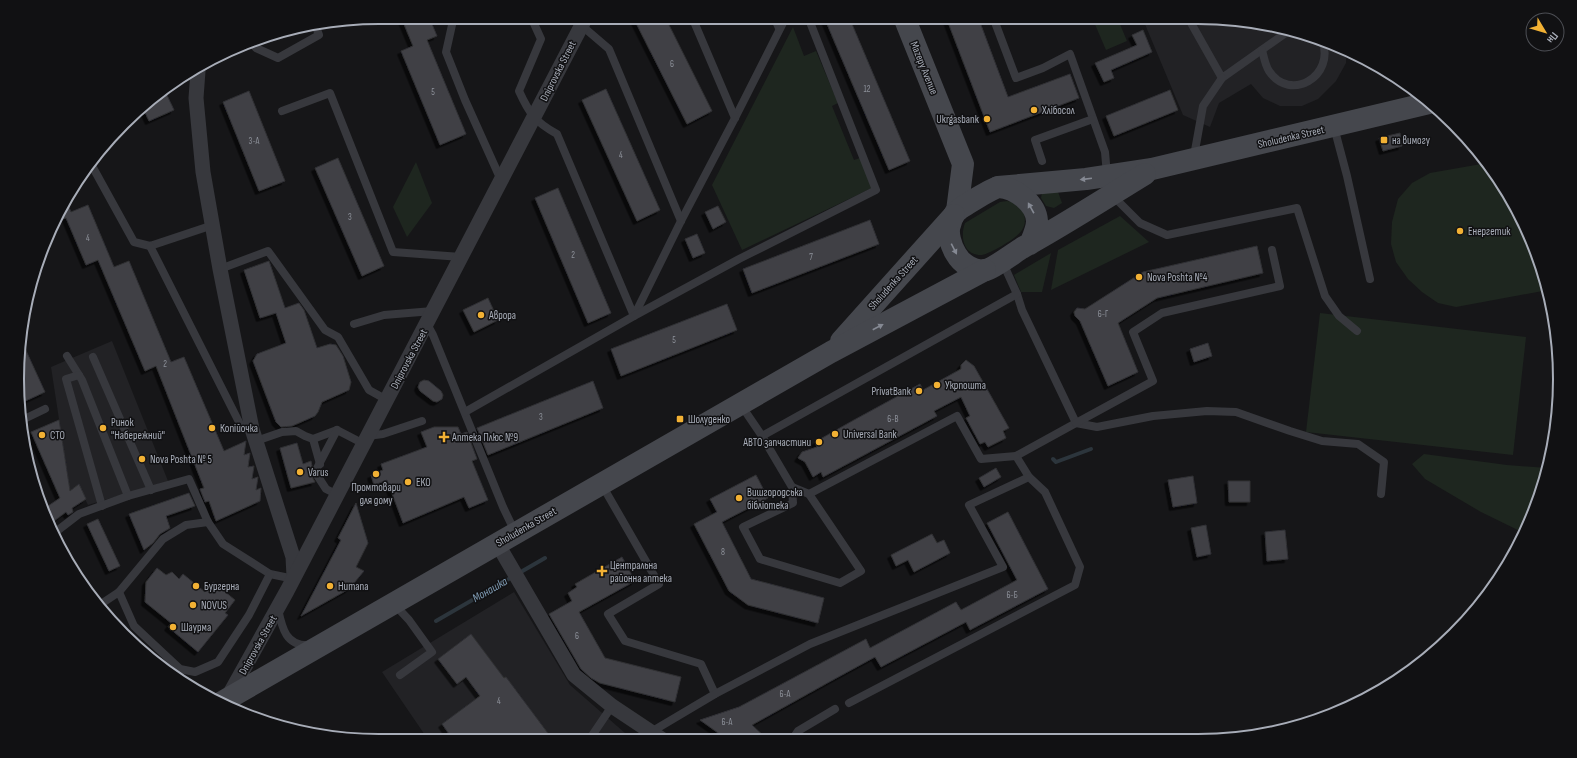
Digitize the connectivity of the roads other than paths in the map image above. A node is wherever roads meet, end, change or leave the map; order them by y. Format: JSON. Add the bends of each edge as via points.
{"nodes":[{"id":1,"x":452,"y":24,"type":"edge"},
{"id":2,"x":534,"y":24,"type":"edge"},
{"id":3,"x":582,"y":24,"type":"edge"},
{"id":4,"x":587,"y":24,"type":"edge"},
{"id":5,"x":695,"y":24,"type":"edge"},
{"id":6,"x":777,"y":24,"type":"edge"},
{"id":7,"x":782,"y":24,"type":"edge"},
{"id":8,"x":811,"y":24,"type":"edge"},
{"id":9,"x":907,"y":24,"type":"edge"},
{"id":10,"x":996,"y":24,"type":"edge"},
{"id":11,"x":1192,"y":24,"type":"edge"},
{"id":12,"x":779,"y":28,"type":"junction"},
{"id":13,"x":317,"y":30,"type":"edge"},
{"id":14,"x":1284,"y":35,"type":"edge"},
{"id":15,"x":255,"y":47,"type":"edge"},
{"id":16,"x":1324,"y":47,"type":"edge"},
{"id":17,"x":1262,"y":50,"type":"junction"},
{"id":18,"x":198,"y":74,"type":"edge"},
{"id":19,"x":1222,"y":78,"type":"junction"},
{"id":20,"x":1423,"y":105,"type":"edge"},
{"id":21,"x":282,"y":111,"type":"dead end"},
{"id":22,"x":533,"y":118,"type":"junction"},
{"id":23,"x":735,"y":118,"type":"junction"},
{"id":24,"x":1093,"y":119,"type":"junction"},
{"id":25,"x":1334,"y":127,"type":"junction"},
{"id":26,"x":1194,"y":159,"type":"junction"},
{"id":27,"x":1042,"y":161,"type":"dead end"},
{"id":28,"x":963,"y":164,"type":"junction"},
{"id":29,"x":93,"y":168,"type":"edge"},
{"id":30,"x":501,"y":180,"type":"junction"},
{"id":31,"x":1110,"y":185,"type":"junction"},
{"id":32,"x":996,"y":187,"type":"junction"},
{"id":33,"x":956,"y":213,"type":"junction"},
{"id":34,"x":681,"y":221,"type":"junction"},
{"id":35,"x":213,"y":225,"type":"junction"},
{"id":36,"x":1030,"y":244,"type":"junction"},
{"id":37,"x":150,"y":246,"type":"junction"},
{"id":38,"x":1272,"y":250,"type":"dead end"},
{"id":39,"x":461,"y":257,"type":"junction"},
{"id":40,"x":994,"y":265,"type":"junction"},
{"id":41,"x":220,"y":269,"type":"junction"},
{"id":42,"x":1370,"y":280,"type":"dead end"},
{"id":43,"x":1017,"y":294,"type":"junction"},
{"id":44,"x":634,"y":316,"type":"junction"},
{"id":45,"x":430,"y":318,"type":"junction"},
{"id":46,"x":354,"y":324,"type":"dead end"},
{"id":47,"x":1357,"y":331,"type":"dead end"},
{"id":48,"x":831,"y":352,"type":"junction"},
{"id":49,"x":67,"y":356,"type":"dead end"},
{"id":50,"x":94,"y":358,"type":"dead end"},
{"id":51,"x":79,"y":375,"type":"junction"},
{"id":52,"x":387,"y":400,"type":"junction"},
{"id":53,"x":741,"y":404,"type":"junction"},
{"id":54,"x":45,"y":409,"type":"dead end"},
{"id":55,"x":465,"y":412,"type":"junction"},
{"id":56,"x":26,"y":418,"type":"edge"},
{"id":57,"x":422,"y":421,"type":"dead end"},
{"id":58,"x":1076,"y":423,"type":"junction"},
{"id":59,"x":337,"y":430,"type":"junction"},
{"id":60,"x":254,"y":435,"type":"junction"},
{"id":61,"x":762,"y":436,"type":"junction"},
{"id":62,"x":313,"y":440,"type":"junction"},
{"id":63,"x":365,"y":440,"type":"junction"},
{"id":64,"x":1016,"y":456,"type":"junction"},
{"id":65,"x":320,"y":464,"type":"junction"},
{"id":66,"x":1029,"y":477,"type":"junction"},
{"id":67,"x":601,"y":484,"type":"junction"},
{"id":68,"x":792,"y":487,"type":"junction"},
{"id":69,"x":151,"y":490,"type":"junction"},
{"id":70,"x":809,"y":494,"type":"junction"},
{"id":71,"x":1381,"y":494,"type":"dead end"},
{"id":72,"x":338,"y":495,"type":"junction"},
{"id":73,"x":128,"y":496,"type":"junction"},
{"id":74,"x":102,"y":506,"type":"junction"},
{"id":75,"x":208,"y":522,"type":"junction"},
{"id":76,"x":58,"y":530,"type":"edge"},
{"id":77,"x":506,"y":538,"type":"junction"},
{"id":78,"x":270,"y":574,"type":"junction"},
{"id":79,"x":294,"y":580,"type":"junction"},
{"id":80,"x":119,"y":592,"type":"junction"},
{"id":81,"x":103,"y":602,"type":"edge"},
{"id":82,"x":394,"y":603,"type":"junction"},
{"id":83,"x":278,"y":609,"type":"junction"},
{"id":84,"x":323,"y":643,"type":"junction"},
{"id":85,"x":400,"y":674,"type":"dead end"},
{"id":86,"x":715,"y":694,"type":"junction"},
{"id":87,"x":226,"y":699,"type":"edge"},
{"id":88,"x":226,"y":699,"type":"edge"},
{"id":89,"x":849,"y":702,"type":"dead end"},
{"id":90,"x":612,"y":706,"type":"junction"},
{"id":91,"x":835,"y":709,"type":"dead end"},
{"id":92,"x":593,"y":734,"type":"edge"},
{"id":93,"x":649,"y":734,"type":"edge"},
{"id":94,"x":657,"y":734,"type":"edge"},
{"id":95,"x":796,"y":734,"type":"edge"}],
"edges":[{"from":1,"to":30,"type":"lane","via":[[446,52]]},
{"from":2,"to":22,"type":"lane","via":[[540,39],[519,91]]},
{"from":3,"to":22,"type":"street","name":"Dniprovska Street"},
{"from":4,"to":34,"type":"lane","via":[[609,49]]},
{"from":5,"to":23,"type":"lane"},
{"from":6,"to":12,"type":"lane"},
{"from":7,"to":12,"type":"lane"},
{"from":8,"to":44,"type":"lane","via":[[876,190]]},
{"from":9,"to":28,"type":"main road","name":"Mazepy Avenue"},
{"from":10,"to":24,"type":"lane","via":[[1016,78],[1070,54]]},
{"from":11,"to":19,"type":"lane"},
{"from":12,"to":23,"type":"lane"},
{"from":13,"to":15,"type":"lane","via":[[319,35],[278,58]]},
{"from":14,"to":17,"type":"lane"},
{"from":16,"to":17,"type":"lane","via":[[1325,60],[1319,73],[1311,80],[1290,85],[1275,78],[1269,71]]},
{"from":17,"to":19,"type":"lane"},
{"from":18,"to":35,"type":"street","via":[[196,98],[203,172]]},
{"from":19,"to":26,"type":"lane","via":[[1203,106]]},
{"from":20,"to":25,"type":"main road","name":"Sholudenka Street"},
{"from":21,"to":39,"type":"lane","via":[[330,92],[393,252]]},
{"from":22,"to":30,"type":"street","name":"Dniprovska Street"},
{"from":22,"to":44,"type":"lane","via":[[557,134]]},
{"from":23,"to":34,"type":"lane"},
{"from":24,"to":27,"type":"lane","via":[[1035,140]]},
{"from":24,"to":31,"type":"lane","via":[[1105,152]]},
{"from":25,"to":26,"type":"main road","name":"Sholudenka Street"},
{"from":25,"to":42,"type":"lane"},
{"from":26,"to":31,"type":"main road","name":"Sholudenka Street","via":[[1152,169]]},
{"from":28,"to":32,"type":"main road"},
{"from":28,"to":33,"type":"main road","name":"Mazepy Avenue"},
{"from":29,"to":37,"type":"lane","via":[[134,242]]},
{"from":30,"to":39,"type":"street","name":"Dniprovska Street"},
{"from":31,"to":32,"type":"main road","name":"Sholudenka Street","one_way":true},
{"from":31,"to":36,"type":"main road","name":"Sholudenka Street"},
{"from":31,"to":47,"type":"lane","via":[[1140,224],[1167,235],[1297,208],[1325,296],[1339,316]]},
{"from":32,"to":33,"type":"main road"},
{"from":36,"to":32,"type":"main road","one_way":true,"via":[[1037,220],[1028,201],[1009,189]]},
{"from":33,"to":40,"type":"main road","one_way":true,"via":[[949,226],[951,244],[956,254],[971,268]]},
{"from":33,"to":48,"type":"main road","name":"Sholudenka Street"},
{"from":34,"to":44,"type":"lane"},
{"from":35,"to":37,"type":"lane"},
{"from":35,"to":41,"type":"street"},
{"from":36,"to":40,"type":"main road"},
{"from":37,"to":60,"type":"lane","via":[[240,424]]},
{"from":38,"to":58,"type":"lane","via":[[1280,286],[1162,313],[1133,332],[1153,381]]},
{"from":39,"to":45,"type":"street","name":"Dniprovska Street"},
{"from":40,"to":43,"type":"lane"},
{"from":48,"to":40,"type":"main road","name":"Sholudenka Street","one_way":true},
{"from":41,"to":52,"type":"lane","via":[[268,251],[326,330],[338,337],[369,390]]},
{"from":41,"to":60,"type":"street"},
{"from":43,"to":58,"type":"lane","via":[[1022,310]]},
{"from":43,"to":61,"type":"lane"},
{"from":44,"to":55,"type":"lane"},
{"from":45,"to":46,"type":"lane","via":[[384,315]]},
{"from":45,"to":52,"type":"street","name":"Dniprovska Street"},
{"from":45,"to":55,"type":"lane","via":[[434,335]]},
{"from":48,"to":53,"type":"main road","name":"Sholudenka Street"},
{"from":49,"to":51,"type":"lane"},
{"from":50,"to":69,"type":"lane"},
{"from":51,"to":73,"type":"lane"},
{"from":51,"to":74,"type":"lane","via":[[66,379]]},
{"from":52,"to":63,"type":"street","name":"Dniprovska Street"},
{"from":53,"to":61,"type":"lane"},
{"from":53,"to":67,"type":"main road","name":"Sholudenka Street"},
{"from":54,"to":56,"type":"lane"},
{"from":55,"to":77,"type":"lane","via":[[503,507]]},
{"from":57,"to":63,"type":"lane"},
{"from":58,"to":64,"type":"lane"},
{"from":58,"to":71,"type":"lane","via":[[1097,427],[1153,416],[1207,411],[1236,412],[1322,442],[1358,444],[1384,462]]},
{"from":59,"to":62,"type":"lane"},
{"from":59,"to":63,"type":"lane"},
{"from":59,"to":65,"type":"lane"},
{"from":60,"to":62,"type":"lane","via":[[296,431]]},
{"from":60,"to":79,"type":"street","via":[[294,557]]},
{"from":61,"to":68,"type":"lane"},
{"from":62,"to":65,"type":"lane"},
{"from":63,"to":72,"type":"street","name":"Dniprovska Street"},
{"from":64,"to":66,"type":"lane"},
{"from":64,"to":70,"type":"lane","via":[[981,459],[957,416]]},
{"from":65,"to":72,"type":"lane","via":[[316,472],[326,488]]},
{"from":66,"to":86,"type":"lane","via":[[969,505],[1003,567],[810,644]]},
{"from":66,"to":89,"type":"lane","via":[[1045,492],[1080,566],[1075,585]]},
{"from":67,"to":77,"type":"main road","name":"Sholudenka Street"},
{"from":67,"to":86,"type":"lane","via":[[659,584],[608,614],[625,641],[701,664]]},
{"from":68,"to":70,"type":"lane"},
{"from":68,"to":70,"type":"lane","via":[[793,503],[743,527],[760,559],[840,583],[861,571]]},
{"from":69,"to":73,"type":"lane"},
{"from":69,"to":75,"type":"lane","via":[[189,479]]},
{"from":72,"to":79,"type":"street","name":"Dniprovska Street"},
{"from":73,"to":74,"type":"lane"},
{"from":74,"to":76,"type":"lane","via":[[79,514]]},
{"from":75,"to":78,"type":"lane","via":[[223,544]]},
{"from":75,"to":80,"type":"lane","via":[[186,526],[163,539]]},
{"from":77,"to":82,"type":"main road","name":"Sholudenka Street"},
{"from":77,"to":90,"type":"street","via":[[510,565],[574,675]]},
{"from":78,"to":79,"type":"lane"},
{"from":78,"to":80,"type":"lane","via":[[249,615],[218,662],[195,672],[180,669],[134,626]]},
{"from":79,"to":83,"type":"street","name":"Dniprovska Street"},
{"from":80,"to":81,"type":"lane"},
{"from":82,"to":84,"type":"main road","name":"Sholudenka Street"},
{"from":82,"to":85,"type":"lane","via":[[432,652]]},
{"from":83,"to":84,"type":"lane","via":[[282,628],[288,638],[302,646]]},
{"from":83,"to":87,"type":"street","name":"Dniprovska Street"},
{"from":84,"to":88,"type":"main road","name":"Sholudenka Street"},
{"from":86,"to":94,"type":"lane"},
{"from":90,"to":92,"type":"lane"},
{"from":90,"to":93,"type":"street"},
{"from":91,"to":95,"type":"lane"}]}
